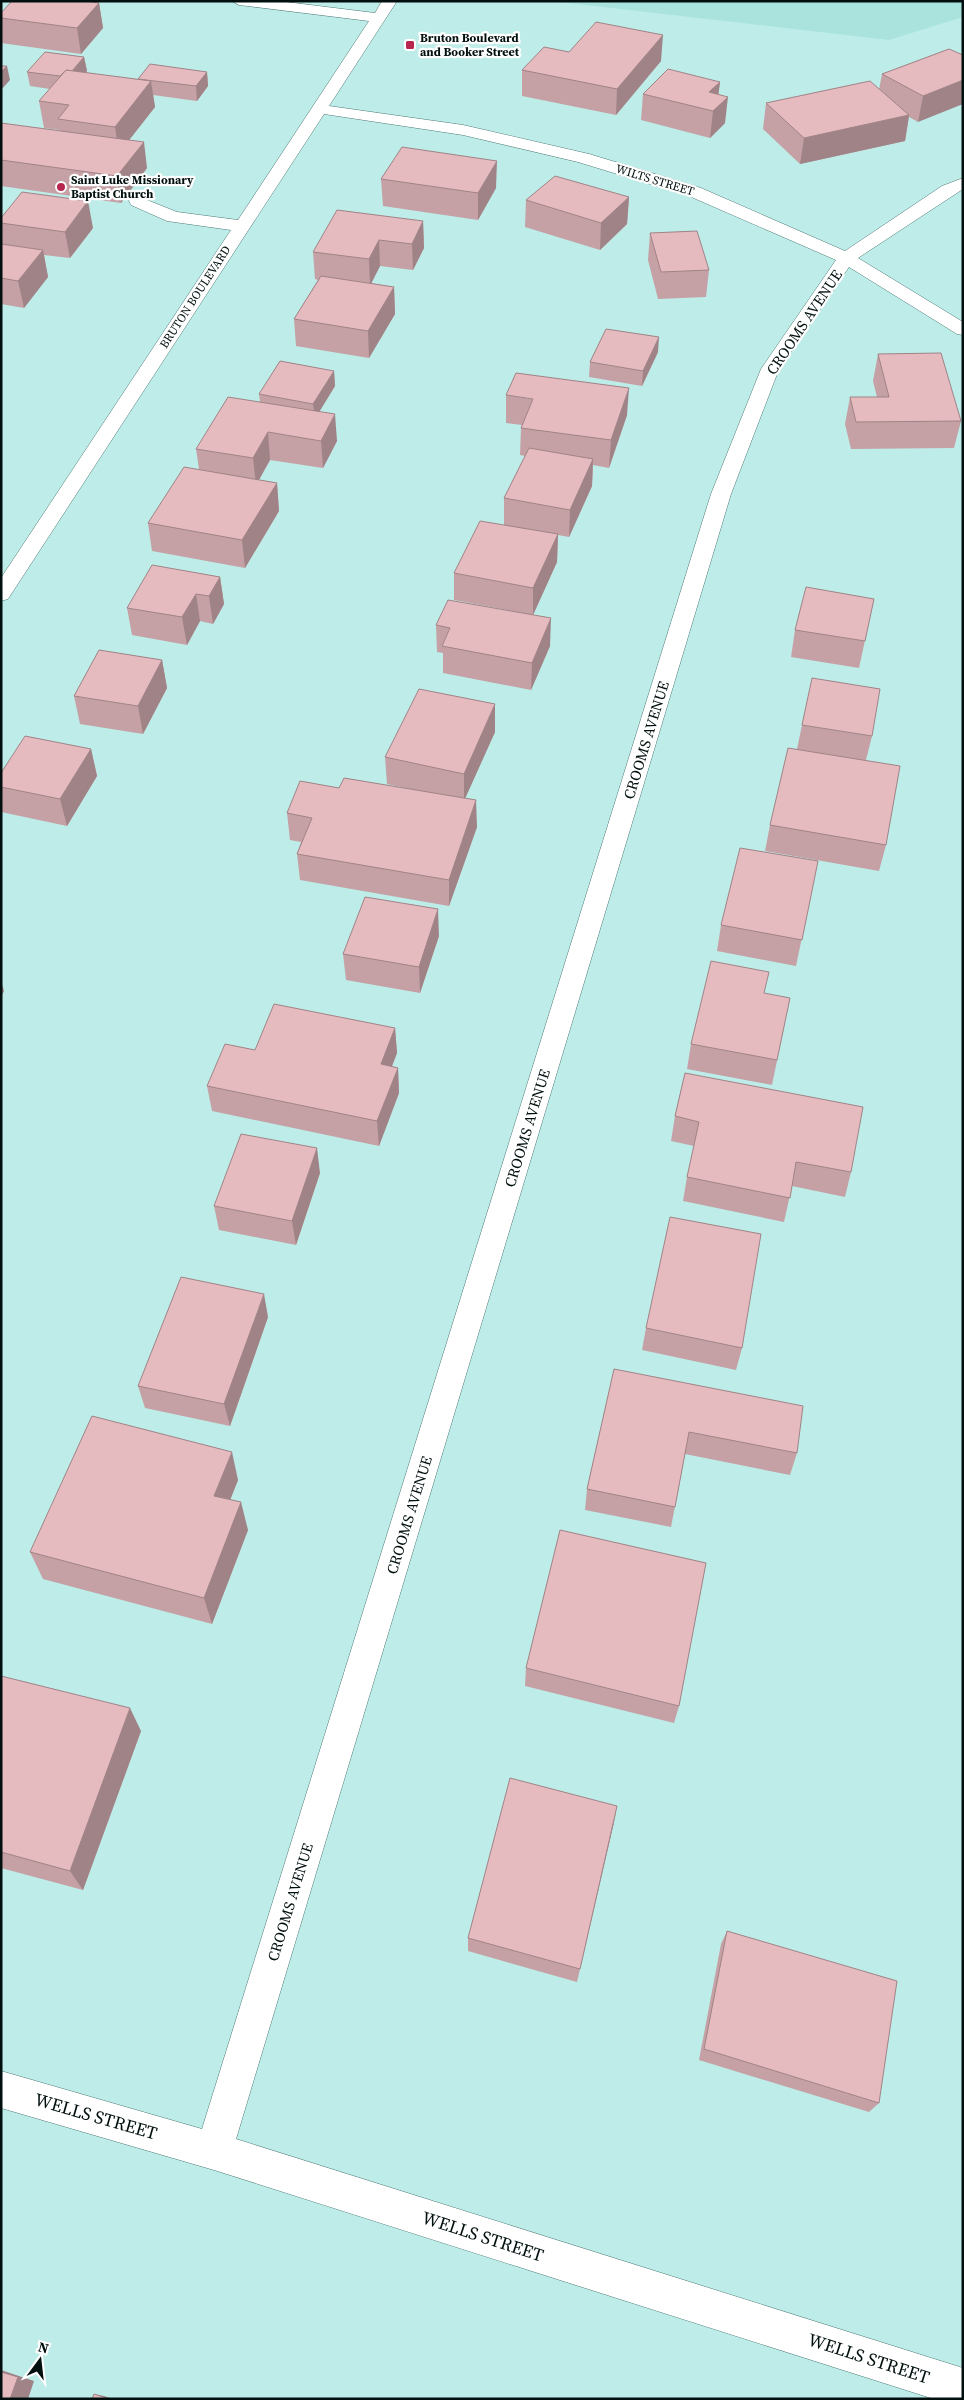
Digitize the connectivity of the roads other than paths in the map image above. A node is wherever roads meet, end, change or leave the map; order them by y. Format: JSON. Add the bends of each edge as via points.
{"nodes":[{"id":1,"x":239,"y":1,"type":"edge"},
{"id":2,"x":390,"y":1,"type":"edge"},
{"id":3,"x":380,"y":18,"type":"junction"},
{"id":4,"x":319,"y":108,"type":"junction"},
{"id":5,"x":963,"y":183,"type":"edge"},
{"id":6,"x":137,"y":201,"type":"dead end"},
{"id":7,"x":242,"y":226,"type":"junction"},
{"id":8,"x":846,"y":258,"type":"junction"},
{"id":9,"x":963,"y":330,"type":"edge"},
{"id":10,"x":1,"y":594,"type":"edge"},
{"id":11,"x":1,"y":2089,"type":"edge"},
{"id":12,"x":214,"y":2151,"type":"junction"},
{"id":13,"x":963,"y":2388,"type":"edge"}],
"edges":[{"from":1,"to":3,"type":"street"},
{"from":2,"to":3,"type":"street","name":"BRUTON BOULEVARD"},
{"from":3,"to":4,"type":"street","name":"BRUTON BOULEVARD"},
{"from":4,"to":7,"type":"street","name":"BRUTON BOULEVARD"},
{"from":4,"to":8,"type":"street","name":"WILTS STREET","via":[[463,130],[583,158],[695,192]]},
{"from":5,"to":8,"type":"street","name":"CROOMS AVENUE"},
{"from":6,"to":7,"type":"street","via":[[173,217]]},
{"from":7,"to":10,"type":"street","name":"BRUTON BOULEVARD"},
{"from":8,"to":9,"type":"street","name":"WILTS STREET"},
{"from":8,"to":12,"type":"street","name":"CROOMS AVENUE","via":[[770,369],[721,494]]},
{"from":11,"to":12,"type":"street","name":"WELLS STREET"},
{"from":12,"to":13,"type":"street","name":"WELLS STREET"}]}
